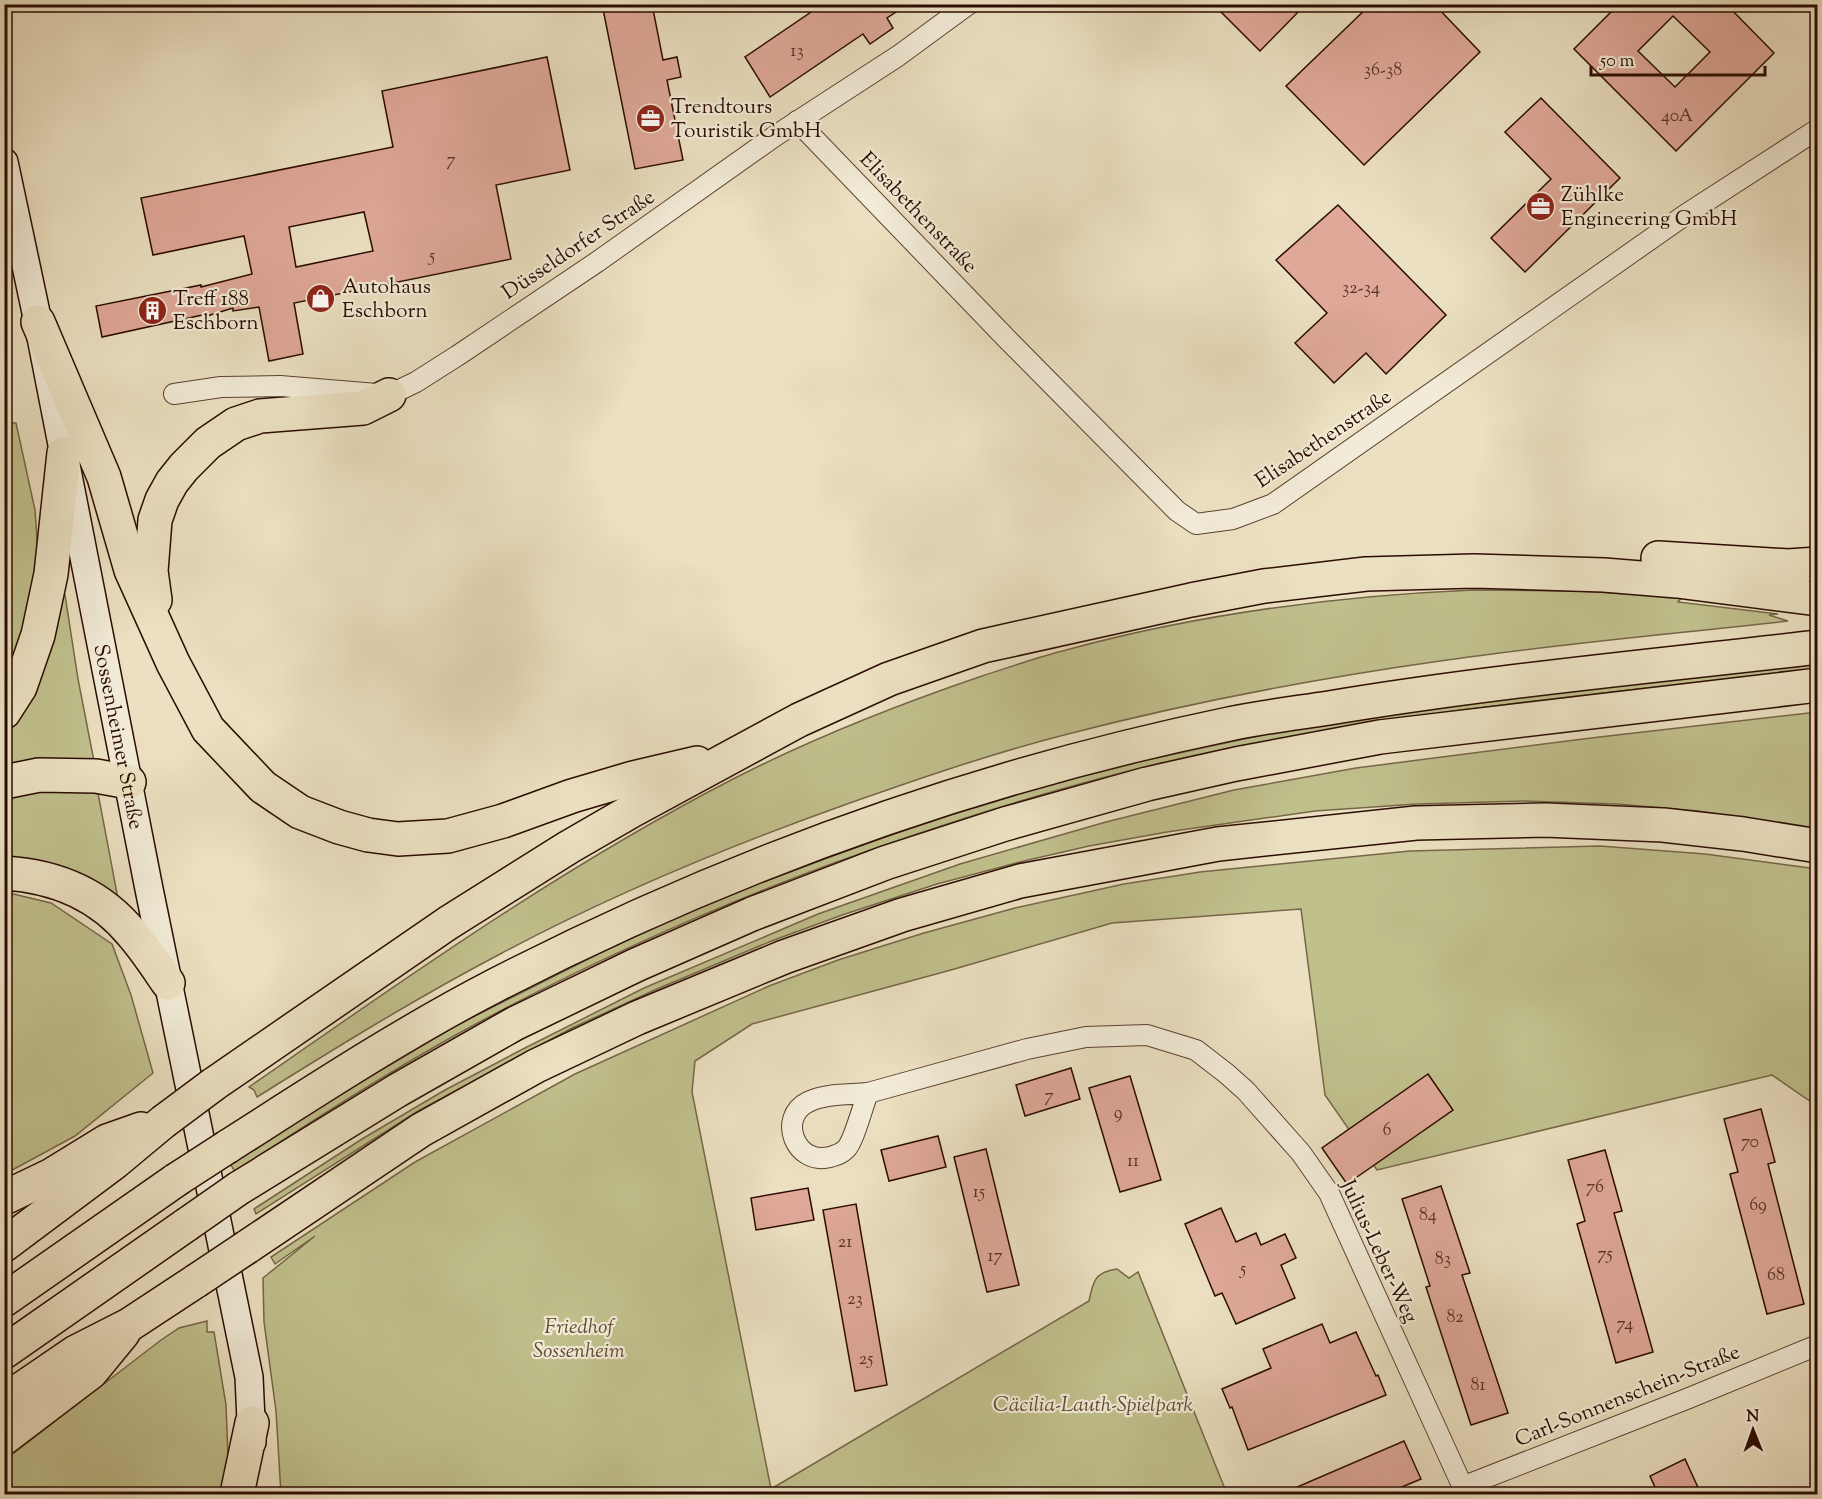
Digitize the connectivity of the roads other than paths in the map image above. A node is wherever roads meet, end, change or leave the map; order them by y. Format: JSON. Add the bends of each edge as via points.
{"nodes":[{"id":1,"x":969,"y":4,"type":"edge"},
{"id":2,"x":797,"y":121,"type":"junction"},
{"id":3,"x":1818,"y":129,"type":"edge"},
{"id":4,"x":4,"y":162,"type":"edge"},
{"id":5,"x":38,"y":322,"type":"junction"},
{"id":6,"x":174,"y":394,"type":"dead end"},
{"id":7,"x":389,"y":395,"type":"junction"},
{"id":8,"x":64,"y":453,"type":"junction"},
{"id":9,"x":1818,"y":564,"type":"edge"},
{"id":10,"x":1366,"y":574,"type":"junction"},
{"id":11,"x":1818,"y":599,"type":"edge"},
{"id":12,"x":1818,"y":647,"type":"edge"},
{"id":13,"x":1818,"y":685,"type":"edge"},
{"id":14,"x":4,"y":712,"type":"edge"},
{"id":15,"x":208,"y":729,"type":"junction"},
{"id":16,"x":737,"y":754,"type":"junction"},
{"id":17,"x":4,"y":782,"type":"edge"},
{"id":18,"x":129,"y":782,"type":"junction"},
{"id":19,"x":1818,"y":846,"type":"edge"},
{"id":20,"x":4,"y":873,"type":"edge"},
{"id":21,"x":168,"y":983,"type":"junction"},
{"id":22,"x":868,"y":1093,"type":"dead end"},
{"id":23,"x":163,"y":1122,"type":"junction"},
{"id":24,"x":4,"y":1198,"type":"edge"},
{"id":25,"x":4,"y":1245,"type":"edge"},
{"id":26,"x":4,"y":1300,"type":"edge"},
{"id":27,"x":129,"y":1325,"type":"junction"},
{"id":28,"x":1818,"y":1345,"type":"edge"},
{"id":29,"x":4,"y":1352,"type":"edge"},
{"id":30,"x":4,"y":1401,"type":"edge"},
{"id":31,"x":252,"y":1423,"type":"junction"},
{"id":32,"x":4,"y":1438,"type":"edge"},
{"id":33,"x":1464,"y":1491,"type":"edge"},
{"id":34,"x":237,"y":1494,"type":"edge"},
{"id":35,"x":253,"y":1494,"type":"edge"}],
"edges":[{"from":1,"to":2,"type":"street","name":"Düsseldorfer Straße","via":[[873,73]]},
{"from":2,"to":3,"type":"street","name":"Elisabethenstraße","via":[[1177,511],[1196,524],[1233,519],[1273,504],[1685,215]]},
{"from":2,"to":7,"type":"street","name":"Düsseldorfer Straße","via":[[597,262],[457,356]]},
{"from":4,"to":5,"type":"main road","name":"Sossenheimer Straße"},
{"from":5,"to":8,"type":"main road","name":"Sossenheimer Straße"},
{"from":5,"to":15,"type":"highway","via":[[104,477],[131,570],[172,663]]},
{"from":6,"to":7,"type":"street","via":[[221,387],[280,386]]},
{"from":7,"to":15,"type":"highway","via":[[363,408],[260,416],[236,424],[184,466],[162,500],[152,544],[155,600]]},
{"from":8,"to":14,"type":"highway","via":[[51,574],[38,635],[20,687]]},
{"from":8,"to":18,"type":"main road","name":"Sossenheimer Straße"},
{"from":9,"to":10,"type":"highway","via":[[1788,566],[1522,552]]},
{"from":10,"to":11,"type":"highway","via":[[1604,574]]},
{"from":10,"to":16,"type":"highway","via":[[1264,586],[983,646],[889,679],[799,720]]},
{"from":12,"to":26,"type":"highway","bridge":true,"via":[[1496,683],[1231,724],[992,784],[854,828],[736,874],[494,986],[375,1053],[227,1147]]},
{"from":13,"to":29,"type":"highway","bridge":true,"via":[[1380,737],[1236,764],[1147,784],[1005,824],[874,867],[752,914],[514,1024],[239,1188]]},
{"from":15,"to":16,"type":"highway","via":[[263,787],[300,812],[349,830],[398,839],[448,836],[633,778]]},
{"from":16,"to":23,"type":"highway","bridge":true,"via":[[633,810],[448,923]]},
{"from":17,"to":18,"type":"highway","via":[[39,776],[96,776]]},
{"from":18,"to":21,"type":"main road","name":"Sossenheimer Straße"},
{"from":19,"to":27,"type":"highway","bridge":true,"via":[[1663,825],[1545,820],[1416,822],[1218,844],[1020,881],[902,915],[784,957],[546,1061],[421,1130]]},
{"from":20,"to":21,"type":"highway","via":[[54,880],[92,897],[133,935]]},
{"from":21,"to":31,"type":"main road","name":"Sossenheimer Straße","via":[[249,1377]]},
{"from":22,"to":33,"type":"street","name":"Julius-Leber-Weg","via":[[1027,1049],[1086,1037],[1147,1035],[1196,1050],[1246,1091],[1301,1153],[1329,1193]]},
{"from":23,"to":24,"type":"highway","via":[[107,1141],[50,1176]]},
{"from":23,"to":25,"type":"highway"},
{"from":27,"to":30,"type":"highway","via":[[76,1352]]},
{"from":27,"to":32,"type":"highway","via":[[91,1372]]},
{"from":28,"to":33,"type":"street","name":"Carl-Sonnenschein-Straße"},
{"from":31,"to":34,"type":"highway"},
{"from":31,"to":35,"type":"main road","name":"Sossenheimer Straße"}]}
